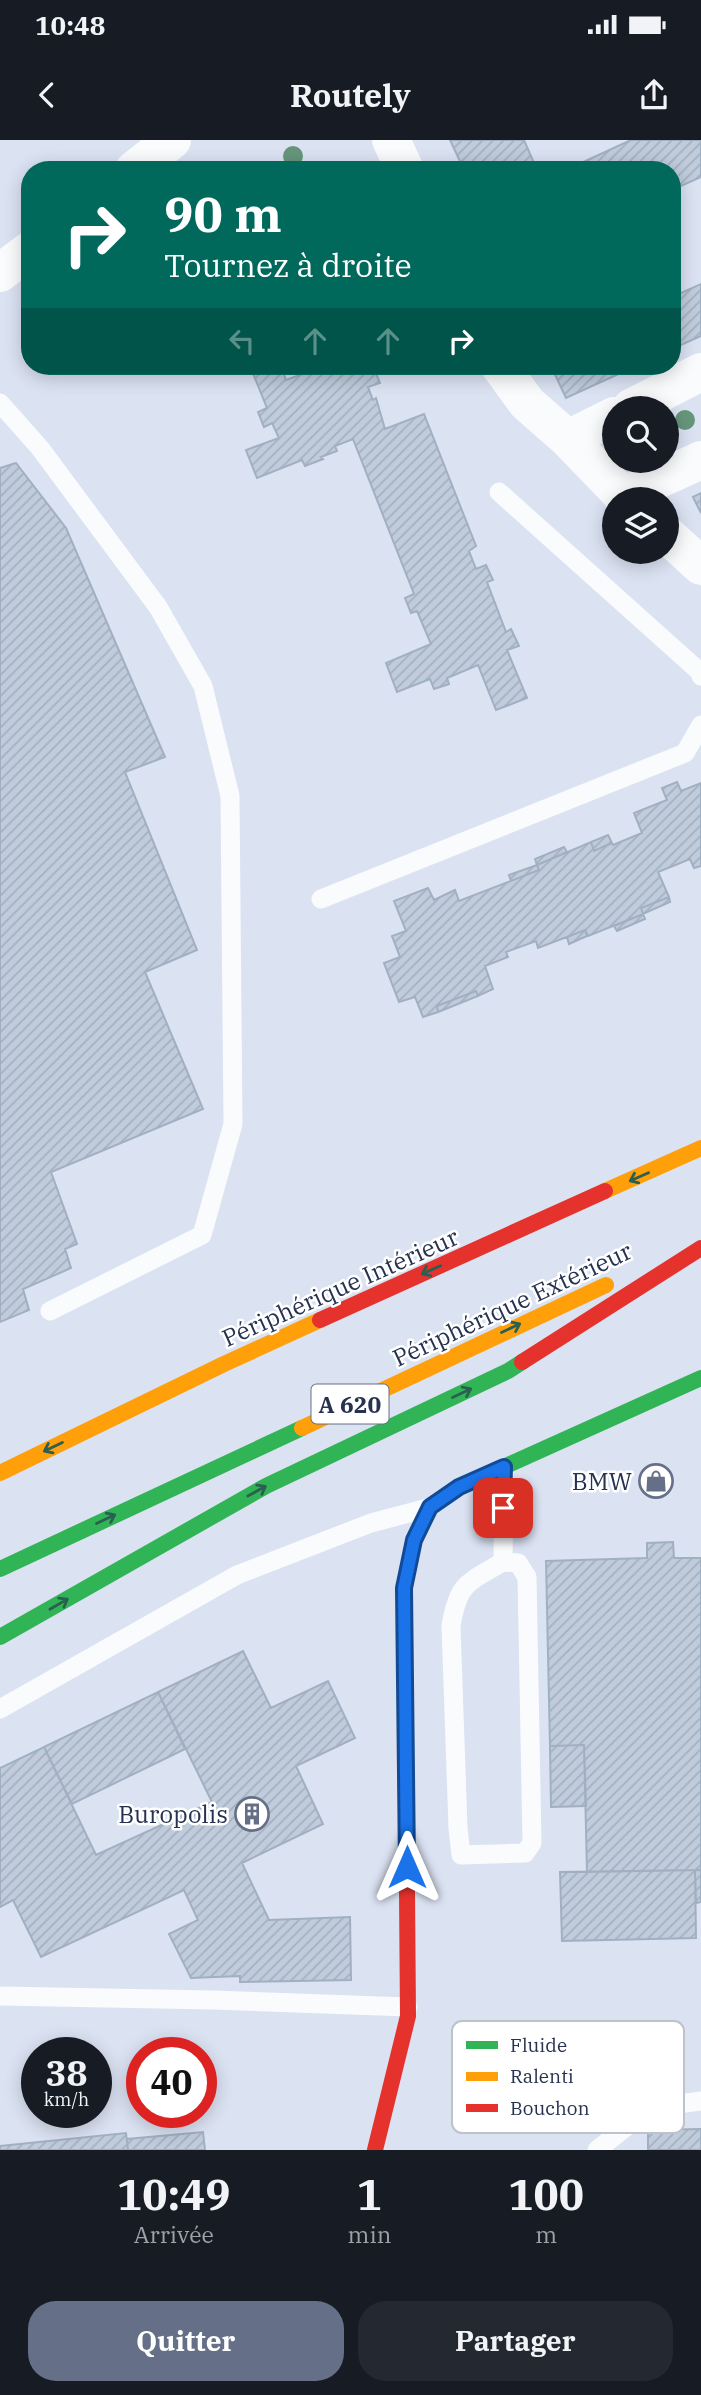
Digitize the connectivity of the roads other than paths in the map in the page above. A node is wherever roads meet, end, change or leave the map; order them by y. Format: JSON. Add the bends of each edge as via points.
{"nodes":[{"id":1,"x":172,"y":140,"type":"edge"},
{"id":2,"x":391,"y":140,"type":"edge"},
{"id":3,"x":145,"y":161,"type":"edge"},
{"id":4,"x":401,"y":161,"type":"edge"},
{"id":5,"x":21,"y":257,"type":"edge"},
{"id":6,"x":0,"y":273,"type":"edge"},
{"id":7,"x":701,"y":372,"type":"edge"},
{"id":8,"x":506,"y":375,"type":"edge"},
{"id":9,"x":654,"y":396,"type":"edge"},
{"id":10,"x":0,"y":403,"type":"edge"},
{"id":11,"x":602,"y":422,"type":"edge"},
{"id":12,"x":568,"y":439,"type":"junction"},
{"id":13,"x":701,"y":460,"type":"edge"},
{"id":14,"x":614,"y":487,"type":"edge"},
{"id":15,"x":645,"y":487,"type":"edge"},
{"id":16,"x":499,"y":492,"type":"dead end"},
{"id":17,"x":679,"y":546,"type":"edge"},
{"id":18,"x":701,"y":566,"type":"edge"},
{"id":19,"x":701,"y":676,"type":"edge"},
{"id":20,"x":701,"y":725,"type":"edge"},
{"id":21,"x":321,"y":899,"type":"dead end"},
{"id":22,"x":701,"y":1149,"type":"edge"},
{"id":23,"x":701,"y":1241,"type":"edge"},
{"id":24,"x":701,"y":1248,"type":"edge"},
{"id":25,"x":50,"y":1311,"type":"dead end"},
{"id":26,"x":224,"y":1364,"type":"junction"},
{"id":27,"x":701,"y":1378,"type":"edge"},
{"id":28,"x":37,"y":1437,"type":"dead end"},
{"id":29,"x":504,"y":1467,"type":"junction"},
{"id":30,"x":0,"y":1473,"type":"edge"},
{"id":31,"x":430,"y":1507,"type":"junction"},
{"id":32,"x":503,"y":1562,"type":"junction"},
{"id":33,"x":0,"y":1569,"type":"edge"},
{"id":34,"x":0,"y":1637,"type":"edge"},
{"id":35,"x":0,"y":1709,"type":"edge"},
{"id":36,"x":0,"y":1996,"type":"edge"},
{"id":37,"x":408,"y":2007,"type":"junction"},
{"id":38,"x":618,"y":2133,"type":"edge"},
{"id":39,"x":375,"y":2150,"type":"edge"},
{"id":40,"x":597,"y":2150,"type":"edge"}],
"edges":[{"from":1,"to":3,"type":"street"},
{"from":2,"to":4,"type":"street"},
{"from":5,"to":6,"type":"street"},
{"from":7,"to":9,"type":"street"},
{"from":8,"to":12,"type":"street","via":[[527,403]]},
{"from":10,"to":25,"type":"lane","via":[[40,448],[158,607],[203,687],[230,796],[233,1124],[202,1235]]},
{"from":11,"to":12,"type":"street"},
{"from":12,"to":14,"type":"street"},
{"from":13,"to":15,"type":"street"},
{"from":16,"to":19,"type":"lane"},
{"from":17,"to":18,"type":"street"},
{"from":20,"to":21,"type":"lane","via":[[685,753]]},
{"from":22,"to":26,"type":"main road","name":"Périphérique Intérieur","one_way":true},
{"from":33,"to":23,"type":"main road","name":"Périphérique Extérieur","number":"A 620","one_way":true},
{"from":34,"to":24,"type":"main road","one_way":true,"via":[[266,1486],[508,1371]]},
{"from":26,"to":28,"type":"main road"},
{"from":26,"to":30,"type":"main road","name":"Périphérique Intérieur","one_way":true},
{"from":27,"to":29,"type":"main road"},
{"from":29,"to":31,"type":"main road","via":[[459,1487]]},
{"from":29,"to":32,"type":"lane"},
{"from":31,"to":35,"type":"lane","via":[[371,1523],[237,1575]]},
{"from":31,"to":37,"type":"main road","via":[[414,1540],[404,1588]]},
{"from":32,"to":32,"type":"lane","via":[[465,1585],[455,1601],[451,1626],[461,1855],[525,1853],[532,1843],[527,1577],[518,1563]]},
{"from":36,"to":37,"type":"lane"},
{"from":37,"to":39,"type":"main road"},
{"from":38,"to":40,"type":"lane"}]}
